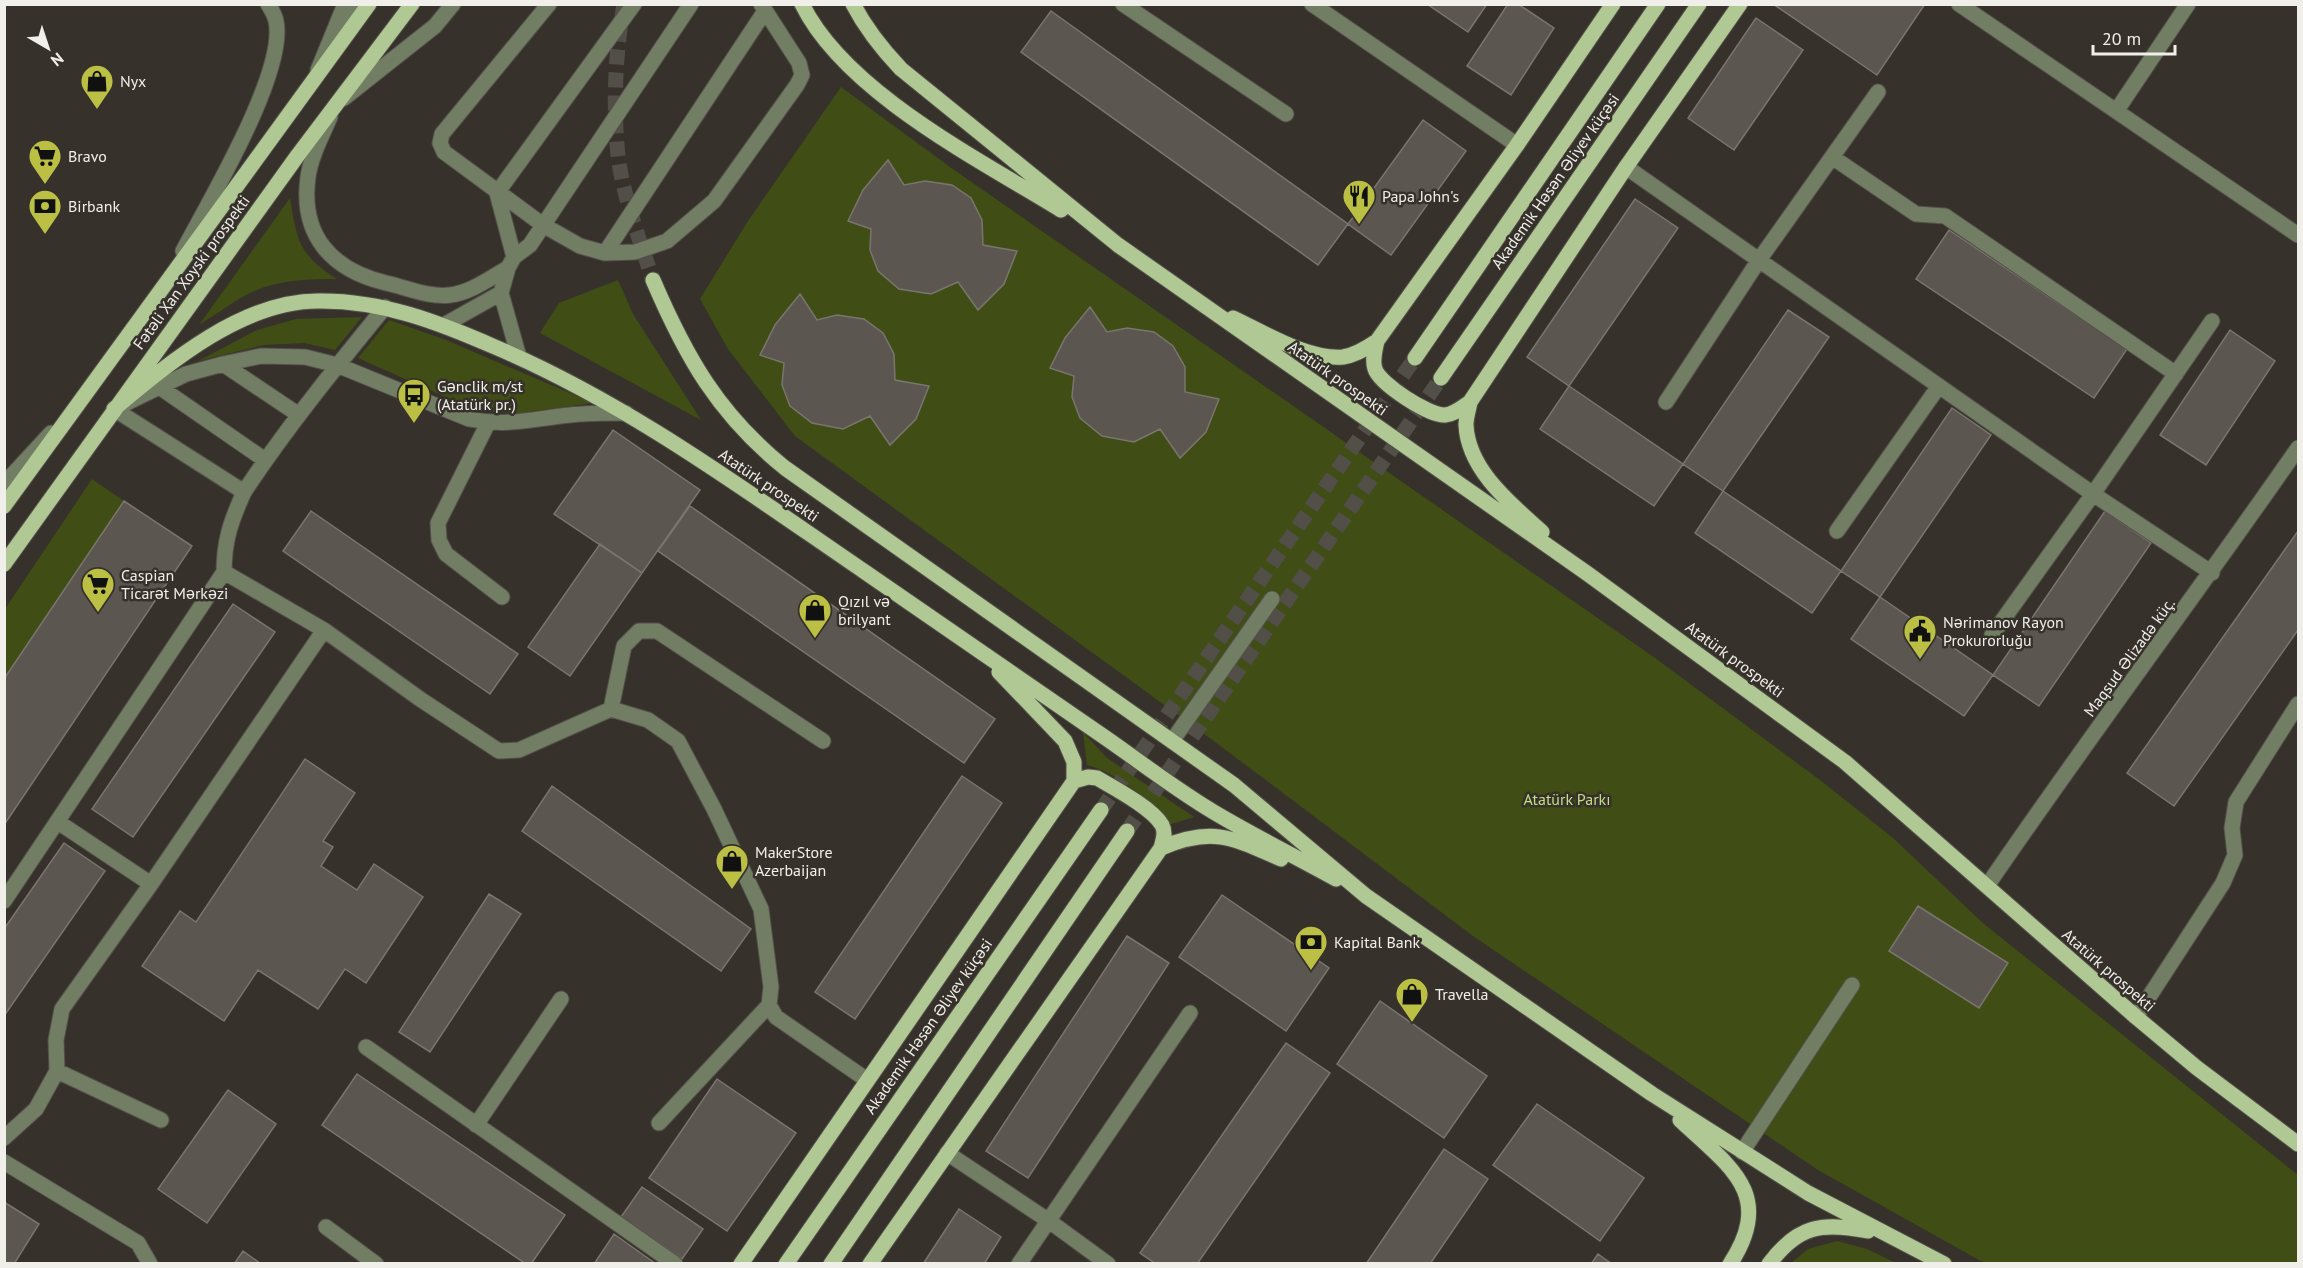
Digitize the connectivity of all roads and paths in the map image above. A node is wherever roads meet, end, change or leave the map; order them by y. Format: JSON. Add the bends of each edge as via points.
{"nodes":[{"id":1,"x":268,"y":4,"type":"edge"},
{"id":2,"x":345,"y":4,"type":"edge"},
{"id":3,"x":358,"y":4,"type":"edge"},
{"id":4,"x":369,"y":4,"type":"edge"},
{"id":5,"x":412,"y":4,"type":"edge"},
{"id":6,"x":453,"y":4,"type":"edge"},
{"id":7,"x":549,"y":4,"type":"edge"},
{"id":8,"x":634,"y":4,"type":"edge"},
{"id":9,"x":691,"y":4,"type":"edge"},
{"id":10,"x":802,"y":4,"type":"edge"},
{"id":11,"x":853,"y":4,"type":"edge"},
{"id":12,"x":1123,"y":4,"type":"edge"},
{"id":13,"x":1312,"y":4,"type":"edge"},
{"id":14,"x":1613,"y":4,"type":"edge"},
{"id":15,"x":1658,"y":4,"type":"edge"},
{"id":16,"x":1699,"y":4,"type":"edge"},
{"id":17,"x":1740,"y":4,"type":"edge"},
{"id":18,"x":1959,"y":4,"type":"edge"},
{"id":19,"x":2188,"y":4,"type":"edge"},
{"id":20,"x":763,"y":8,"type":"edge"},
{"id":21,"x":313,"y":81,"type":"junction"},
{"id":22,"x":1878,"y":92,"type":"dead end"},
{"id":23,"x":336,"y":105,"type":"junction"},
{"id":24,"x":2117,"y":110,"type":"junction"},
{"id":25,"x":1286,"y":114,"type":"dead end"},
{"id":26,"x":1517,"y":145,"type":"junction"},
{"id":27,"x":1832,"y":158,"type":"junction"},
{"id":28,"x":1626,"y":167,"type":"junction"},
{"id":29,"x":497,"y":193,"type":"junction"},
{"id":30,"x":543,"y":225,"type":"junction"},
{"id":31,"x":2298,"y":235,"type":"edge"},
{"id":32,"x":1118,"y":245,"type":"junction"},
{"id":33,"x":605,"y":254,"type":"junction"},
{"id":34,"x":1759,"y":260,"type":"junction"},
{"id":35,"x":511,"y":263,"type":"junction"},
{"id":36,"x":171,"y":275,"type":"junction"},
{"id":37,"x":653,"y":280,"type":"tunnel mouth"},
{"id":38,"x":501,"y":293,"type":"junction"},
{"id":39,"x":1194,"y":300,"type":"junction"},
{"id":40,"x":385,"y":307,"type":"junction"},
{"id":41,"x":2212,"y":321,"type":"dead end"},
{"id":42,"x":444,"y":325,"type":"junction"},
{"id":43,"x":1377,"y":341,"type":"junction"},
{"id":44,"x":519,"y":357,"type":"junction"},
{"id":45,"x":1415,"y":358,"type":"tunnel mouth"},
{"id":46,"x":223,"y":364,"type":"junction"},
{"id":47,"x":337,"y":365,"type":"junction"},
{"id":48,"x":2176,"y":374,"type":"junction"},
{"id":49,"x":1441,"y":378,"type":"tunnel mouth"},
{"id":50,"x":158,"y":386,"type":"junction"},
{"id":51,"x":1939,"y":386,"type":"junction"},
{"id":52,"x":1470,"y":402,"type":"junction"},
{"id":53,"x":1666,"y":402,"type":"dead end"},
{"id":54,"x":77,"y":404,"type":"junction"},
{"id":55,"x":114,"y":409,"type":"junction"},
{"id":56,"x":626,"y":413,"type":"junction"},
{"id":57,"x":299,"y":415,"type":"junction"},
{"id":58,"x":488,"y":423,"type":"junction"},
{"id":59,"x":2298,"y":448,"type":"edge"},
{"id":60,"x":265,"y":460,"type":"junction"},
{"id":61,"x":4,"y":484,"type":"edge"},
{"id":62,"x":244,"y":492,"type":"junction"},
{"id":63,"x":2093,"y":494,"type":"junction"},
{"id":64,"x":4,"y":506,"type":"edge"},
{"id":65,"x":1837,"y":531,"type":"dead end"},
{"id":66,"x":4,"y":564,"type":"edge"},
{"id":67,"x":224,"y":572,"type":"junction"},
{"id":68,"x":2212,"y":573,"type":"junction"},
{"id":69,"x":1588,"y":574,"type":"junction"},
{"id":70,"x":502,"y":597,"type":"dead end"},
{"id":71,"x":1272,"y":599,"type":"dead end"},
{"id":72,"x":324,"y":630,"type":"junction"},
{"id":73,"x":1992,"y":635,"type":"dead end"},
{"id":74,"x":971,"y":645,"type":"junction"},
{"id":75,"x":2298,"y":704,"type":"edge"},
{"id":76,"x":611,"y":709,"type":"junction"},
{"id":77,"x":823,"y":741,"type":"dead end"},
{"id":78,"x":1172,"y":741,"type":"junction"},
{"id":79,"x":1074,"y":781,"type":"junction"},
{"id":80,"x":1101,"y":810,"type":"tunnel mouth"},
{"id":81,"x":58,"y":822,"type":"junction"},
{"id":82,"x":1127,"y":831,"type":"tunnel mouth"},
{"id":83,"x":1161,"y":848,"type":"junction"},
{"id":84,"x":151,"y":884,"type":"junction"},
{"id":85,"x":1987,"y":886,"type":"junction"},
{"id":86,"x":1366,"y":896,"type":"junction"},
{"id":87,"x":4,"y":901,"type":"edge"},
{"id":88,"x":1852,"y":985,"type":"dead end"},
{"id":89,"x":561,"y":999,"type":"dead end"},
{"id":90,"x":769,"y":1005,"type":"junction"},
{"id":91,"x":1190,"y":1013,"type":"dead end"},
{"id":92,"x":2136,"y":1017,"type":"junction"},
{"id":93,"x":366,"y":1047,"type":"dead end"},
{"id":94,"x":57,"y":1071,"type":"junction"},
{"id":95,"x":867,"y":1080,"type":"junction"},
{"id":96,"x":1652,"y":1094,"type":"junction"},
{"id":97,"x":161,"y":1120,"type":"dead end"},
{"id":98,"x":659,"y":1123,"type":"dead end"},
{"id":99,"x":476,"y":1125,"type":"junction"},
{"id":100,"x":4,"y":1138,"type":"edge"},
{"id":101,"x":2298,"y":1144,"type":"edge"},
{"id":102,"x":1742,"y":1152,"type":"junction"},
{"id":103,"x":947,"y":1153,"type":"junction"},
{"id":104,"x":4,"y":1162,"type":"edge"},
{"id":105,"x":1049,"y":1221,"type":"junction"},
{"id":106,"x":326,"y":1227,"type":"dead end"},
{"id":107,"x":1886,"y":1235,"type":"junction"},
{"id":108,"x":150,"y":1263,"type":"edge"},
{"id":109,"x":376,"y":1263,"type":"edge"},
{"id":110,"x":675,"y":1263,"type":"edge"},
{"id":111,"x":741,"y":1263,"type":"edge"},
{"id":112,"x":786,"y":1263,"type":"edge"},
{"id":113,"x":831,"y":1263,"type":"edge"},
{"id":114,"x":870,"y":1263,"type":"edge"},
{"id":115,"x":1018,"y":1263,"type":"edge"},
{"id":116,"x":1107,"y":1263,"type":"edge"},
{"id":117,"x":1730,"y":1263,"type":"edge"},
{"id":118,"x":1769,"y":1263,"type":"edge"},
{"id":119,"x":1944,"y":1263,"type":"edge"}],
"edges":[{"from":1,"to":36,"type":"street","via":[[276,19],[277,41],[270,73],[249,123]]},
{"from":2,"to":21,"type":"street"},
{"from":3,"to":21,"type":"street"},
{"from":4,"to":21,"type":"main road","name":"Fətəli Xan Xoyski prospekti"},
{"from":5,"to":23,"type":"main road","name":"Fətəli Xan Xoyski prospekti"},
{"from":6,"to":23,"type":"street","via":[[435,26]]},
{"from":7,"to":29,"type":"street","via":[[442,134],[444,152]]},
{"from":8,"to":29,"type":"street"},
{"from":9,"to":30,"type":"street"},
{"from":10,"to":32,"type":"main road","name":"Atatürk prospekti","via":[[851,68],[914,120]]},
{"from":11,"to":32,"type":"main road","name":"Atatürk prospekti","via":[[880,48],[901,69]]},
{"from":12,"to":25,"type":"street"},
{"from":13,"to":26,"type":"street"},
{"from":14,"to":26,"type":"main road"},
{"from":15,"to":45,"type":"main road","name":"Akademik Həsən Əliyev küçəsi"},
{"from":16,"to":49,"type":"main road","name":"Akademik Həsən Əliyev küçəsi"},
{"from":17,"to":28,"type":"main road"},
{"from":18,"to":24,"type":"street"},
{"from":19,"to":24,"type":"street"},
{"from":20,"to":33,"type":"street"},
{"from":20,"to":33,"type":"street","via":[[799,63],[802,75],[798,85],[714,201],[667,241],[635,252]]},
{"from":21,"to":36,"type":"main road","name":"Fətəli Xan Xoyski prospekti"},
{"from":22,"to":27,"type":"street"},
{"from":23,"to":35,"type":"street","via":[[314,155],[307,200],[310,222],[334,260],[363,277],[449,296],[466,291]]},
{"from":23,"to":55,"type":"main road","name":"Fətəli Xan Xoyski prospekti"},
{"from":24,"to":31,"type":"street"},
{"from":26,"to":43,"type":"main road"},
{"from":27,"to":34,"type":"street"},
{"from":27,"to":48,"type":"street","via":[[1916,214],[1946,216]]},
{"from":28,"to":34,"type":"street"},
{"from":28,"to":52,"type":"main road"},
{"from":29,"to":30,"type":"street"},
{"from":29,"to":35,"type":"street"},
{"from":30,"to":33,"type":"street","via":[[580,246]]},
{"from":30,"to":35,"type":"street"},
{"from":32,"to":39,"type":"main road","name":"Atatürk prospekti"},
{"from":34,"to":51,"type":"street"},
{"from":34,"to":53,"type":"street"},
{"from":35,"to":38,"type":"street"},
{"from":36,"to":54,"type":"main road","name":"Fətəli Xan Xoyski prospekti"},
{"from":37,"to":78,"type":"main road","name":"Atatürk prospekti","via":[[696,369],[717,400],[758,446]]},
{"from":38,"to":42,"type":"street"},
{"from":38,"to":44,"type":"street"},
{"from":39,"to":43,"type":"main road","via":[[1304,351],[1325,356],[1345,357]]},
{"from":39,"to":69,"type":"main road","name":"Atatürk prospekti"},
{"from":40,"to":42,"type":"main road","name":"Atatürk prospekti"},
{"from":40,"to":47,"type":"street"},
{"from":40,"to":55,"type":"main road","name":"Atatürk prospekti","via":[[315,300],[240,320],[182,354]]},
{"from":41,"to":48,"type":"street"},
{"from":42,"to":44,"type":"main road","name":"Atatürk prospekti"},
{"from":43,"to":52,"type":"main road","via":[[1375,368],[1387,385],[1437,414],[1455,412]]},
{"from":44,"to":56,"type":"main road","name":"Atatürk prospekti"},
{"from":46,"to":47,"type":"street","via":[[261,356],[305,357]]},
{"from":46,"to":50,"type":"street"},
{"from":46,"to":57,"type":"street"},
{"from":47,"to":57,"type":"street"},
{"from":47,"to":58,"type":"street","via":[[469,419]]},
{"from":48,"to":63,"type":"street"},
{"from":50,"to":55,"type":"street"},
{"from":50,"to":60,"type":"street"},
{"from":51,"to":63,"type":"street"},
{"from":51,"to":65,"type":"street"},
{"from":52,"to":69,"type":"main road","via":[[1466,424],[1470,446],[1480,467],[1501,495]]},
{"from":54,"to":61,"type":"street"},
{"from":54,"to":64,"type":"main road","name":"Fətəli Xan Xoyski prospekti"},
{"from":55,"to":62,"type":"street"},
{"from":55,"to":66,"type":"main road","name":"Fətəli Xan Xoyski prospekti"},
{"from":56,"to":58,"type":"street"},
{"from":56,"to":74,"type":"main road","name":"Atatürk prospekti"},
{"from":57,"to":60,"type":"street"},
{"from":58,"to":70,"type":"street","via":[[438,523],[439,540],[446,554]]},
{"from":59,"to":68,"type":"street","name":"Maqsud Əlizadə küç."},
{"from":60,"to":62,"type":"street"},
{"from":62,"to":67,"type":"street","via":[[224,548]]},
{"from":63,"to":68,"type":"street"},
{"from":63,"to":73,"type":"street"},
{"from":67,"to":72,"type":"street"},
{"from":67,"to":81,"type":"street"},
{"from":68,"to":85,"type":"street","name":"Maqsud Əlizadə küç."},
{"from":69,"to":85,"type":"main road","name":"Atatürk prospekti","via":[[1845,762]]},
{"from":71,"to":78,"type":"street"},
{"from":72,"to":76,"type":"street","via":[[499,751],[519,750]]},
{"from":72,"to":84,"type":"street"},
{"from":74,"to":79,"type":"main road","via":[[1060,736],[1074,762]]},
{"from":74,"to":86,"type":"main road","name":"Atatürk prospekti","via":[[1215,813]]},
{"from":75,"to":92,"type":"street","via":[[2236,802],[2232,828],[2235,855],[2223,883]]},
{"from":76,"to":77,"type":"street","via":[[624,646],[639,631],[657,631]]},
{"from":76,"to":90,"type":"street","via":[[648,720],[678,741],[761,909],[771,987]]},
{"from":78,"to":86,"type":"main road","name":"Atatürk prospekti","via":[[1234,785]]},
{"from":79,"to":83,"type":"main road","via":[[1097,778],[1148,811],[1164,831]]},
{"from":79,"to":95,"type":"main road"},
{"from":80,"to":112,"type":"main road","name":"Akademik Həsən Əliyev küçəsi"},
{"from":81,"to":84,"type":"street"},
{"from":81,"to":87,"type":"street"},
{"from":82,"to":113,"type":"main road"},
{"from":83,"to":86,"type":"main road","via":[[1199,836],[1231,837]]},
{"from":83,"to":103,"type":"main road"},
{"from":84,"to":94,"type":"street","via":[[62,1009],[56,1040]]},
{"from":85,"to":92,"type":"main road","name":"Atatürk prospekti"},
{"from":86,"to":96,"type":"main road","name":"Atatürk prospekti"},
{"from":88,"to":102,"type":"street"},
{"from":89,"to":99,"type":"street"},
{"from":90,"to":95,"type":"street","via":[[776,1017]]},
{"from":90,"to":98,"type":"street"},
{"from":91,"to":105,"type":"street"},
{"from":92,"to":101,"type":"main road","name":"Atatürk prospekti"},
{"from":93,"to":99,"type":"street"},
{"from":94,"to":97,"type":"street"},
{"from":94,"to":100,"type":"street","via":[[36,1109]]},
{"from":95,"to":111,"type":"main road"},
{"from":96,"to":102,"type":"main road","name":"Atatürk prospekti"},
{"from":96,"to":117,"type":"main road","via":[[1741,1182],[1749,1222]]},
{"from":99,"to":110,"type":"street"},
{"from":102,"to":107,"type":"main road","name":"Atatürk prospekti"},
{"from":103,"to":105,"type":"street"},
{"from":103,"to":114,"type":"main road"},
{"from":104,"to":108,"type":"street","via":[[138,1243]]},
{"from":105,"to":115,"type":"street"},
{"from":105,"to":116,"type":"street"},
{"from":106,"to":109,"type":"street"},
{"from":107,"to":118,"type":"main road","via":[[1851,1228],[1815,1227],[1797,1234]]},
{"from":107,"to":119,"type":"main road","name":"Atatürk prospekti"}]}
